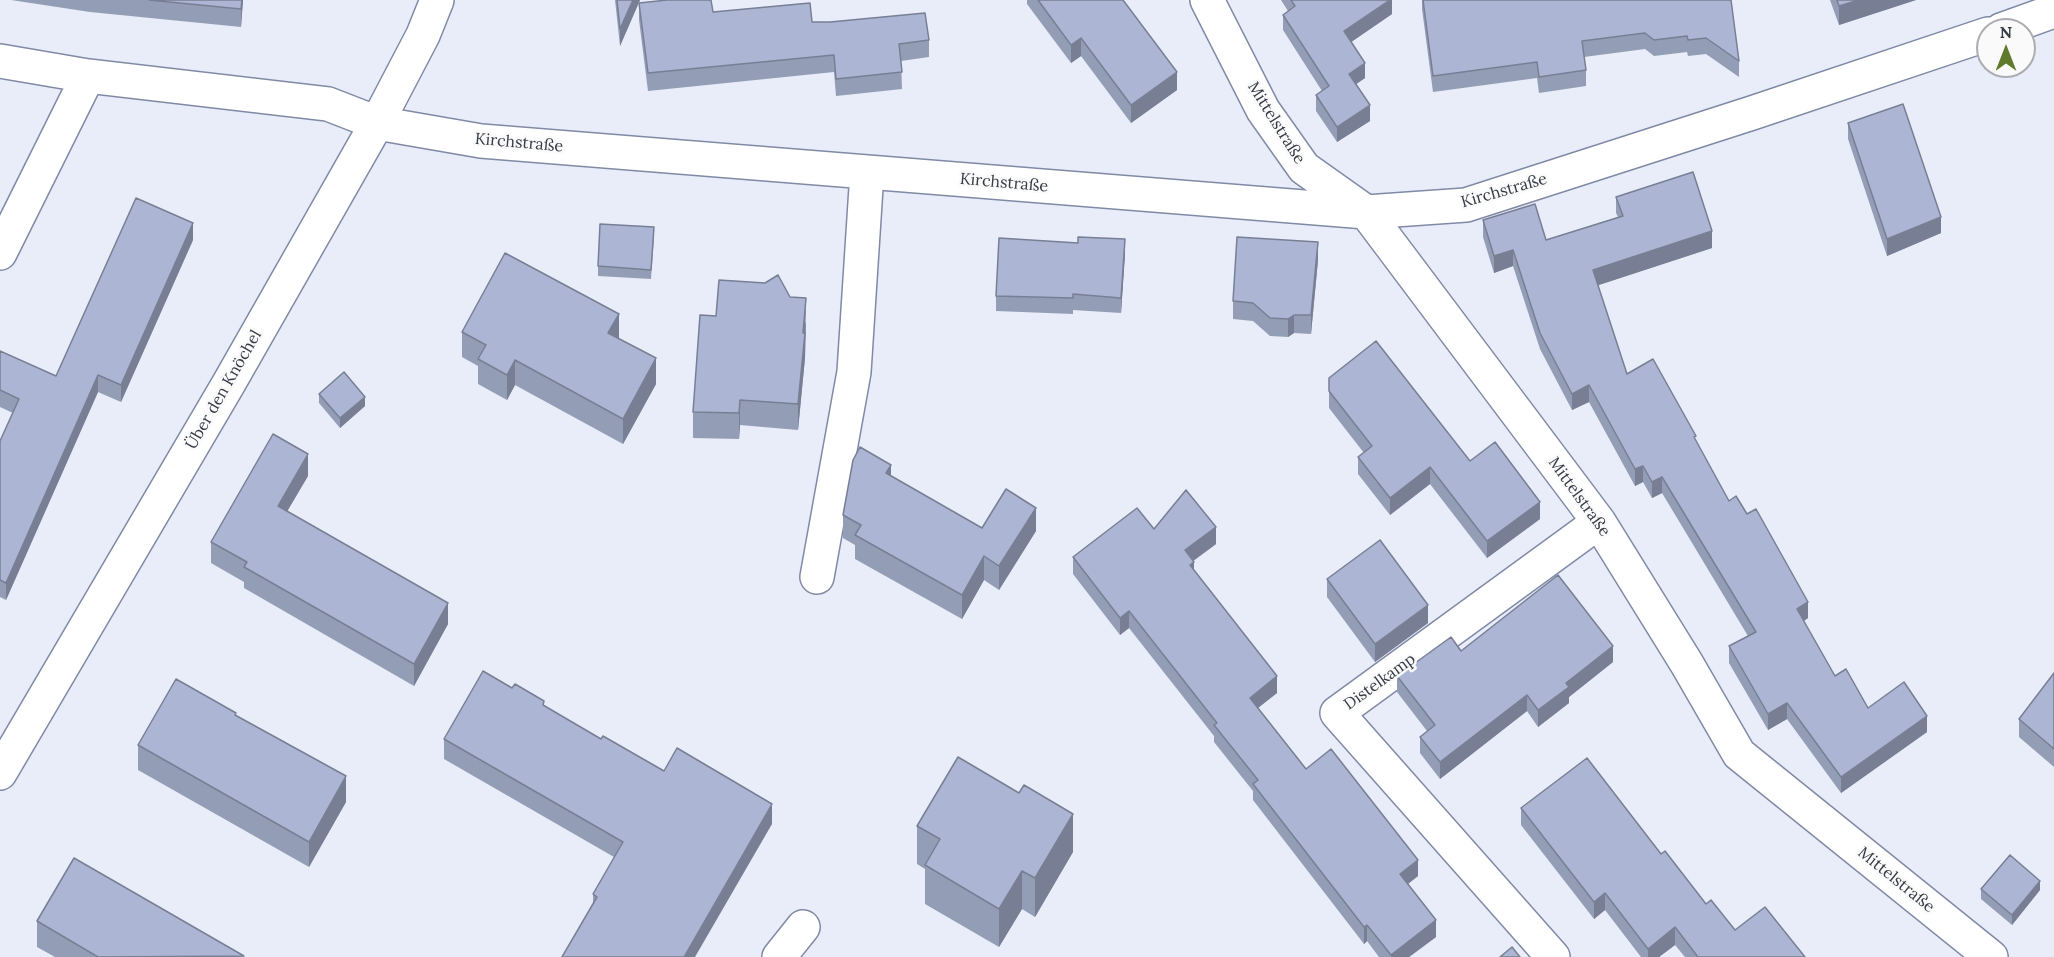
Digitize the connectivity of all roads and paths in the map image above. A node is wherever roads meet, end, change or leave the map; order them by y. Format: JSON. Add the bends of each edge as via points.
{"nodes":[{"id":1,"x":437,"y":0,"type":"edge"},
{"id":2,"x":1207,"y":0,"type":"edge"},
{"id":3,"x":2054,"y":11,"type":"edge"},
{"id":4,"x":2034,"y":18,"type":"edge"},
{"id":5,"x":1976,"y":38,"type":"edge"},
{"id":6,"x":0,"y":61,"type":"edge"},
{"id":7,"x":88,"y":76,"type":"junction"},
{"id":8,"x":377,"y":123,"type":"junction"},
{"id":9,"x":867,"y":172,"type":"junction"},
{"id":10,"x":1366,"y":212,"type":"junction"},
{"id":11,"x":0,"y":253,"type":"edge"},
{"id":12,"x":1599,"y":522,"type":"junction"},
{"id":13,"x":817,"y":577,"type":"dead end"},
{"id":14,"x":0,"y":773,"type":"edge"},
{"id":15,"x":803,"y":927,"type":"dead end"},
{"id":16,"x":779,"y":957,"type":"edge"},
{"id":17,"x":1553,"y":957,"type":"edge"},
{"id":18,"x":1992,"y":957,"type":"edge"}],
"edges":[{"from":1,"to":8,"type":"street","name":"Über den Knöchel"},
{"from":2,"to":10,"type":"street","name":"Mittelstraße","via":[[1263,110],[1304,168]]},
{"from":3,"to":4,"type":"street"},
{"from":5,"to":10,"type":"street","name":"Kirchstraße","via":[[1466,205]]},
{"from":6,"to":7,"type":"street","name":"Kirchstraße"},
{"from":7,"to":8,"type":"street","name":"Kirchstraße","via":[[328,104]]},
{"from":7,"to":11,"type":"street"},
{"from":8,"to":9,"type":"street","name":"Kirchstraße","via":[[482,141]]},
{"from":8,"to":14,"type":"street","name":"Über den Knöchel"},
{"from":9,"to":10,"type":"street","name":"Kirchstraße"},
{"from":9,"to":13,"type":"street","via":[[854,372]]},
{"from":10,"to":12,"type":"street","name":"Mittelstraße"},
{"from":12,"to":17,"type":"street","name":"Distelkamp","via":[[1337,713]]},
{"from":12,"to":18,"type":"street","name":"Mittelstraße","via":[[1739,754]]},
{"from":15,"to":16,"type":"street"}]}
